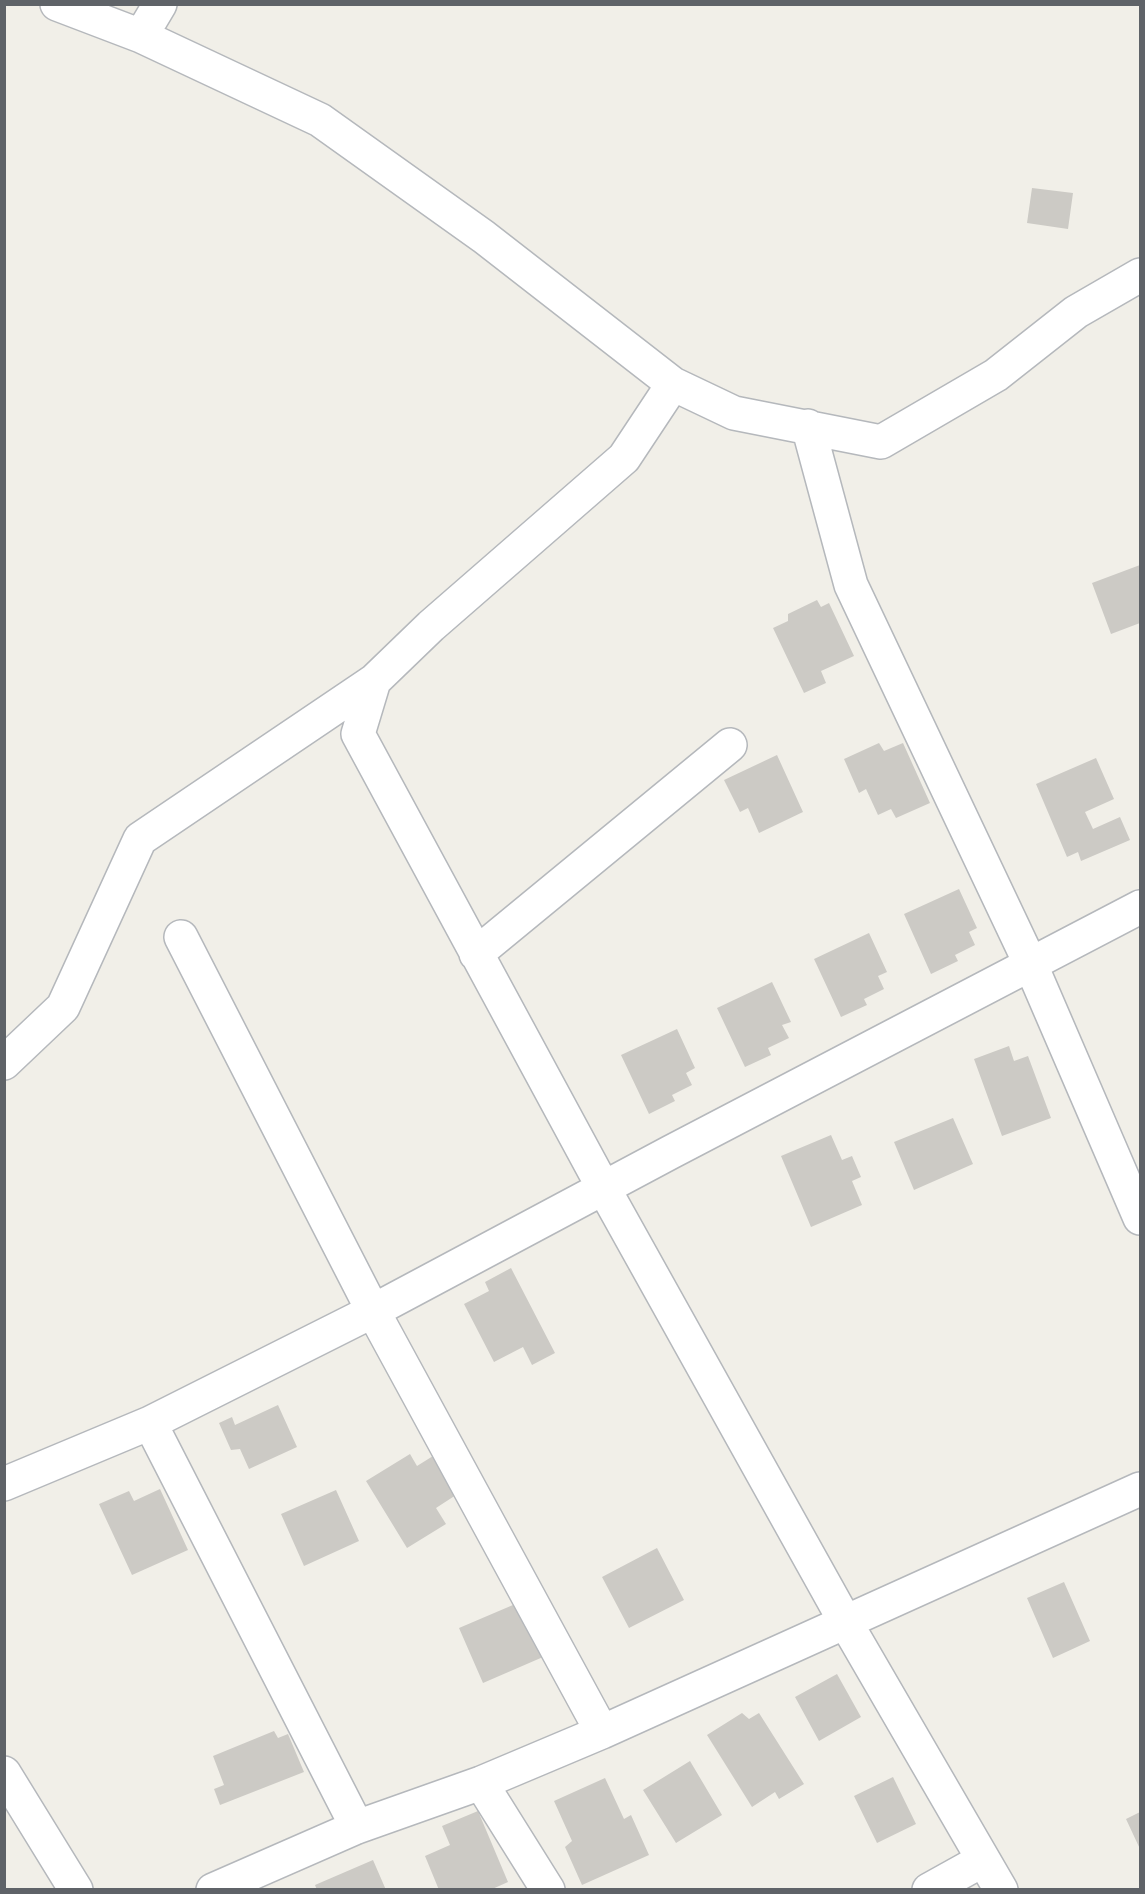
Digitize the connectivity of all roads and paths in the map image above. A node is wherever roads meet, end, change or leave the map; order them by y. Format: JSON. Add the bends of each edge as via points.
{"nodes":[{"id":1,"x":57,"y":4,"type":"edge"},
{"id":2,"x":160,"y":4,"type":"edge"},
{"id":3,"x":141,"y":36,"type":"junction"},
{"id":4,"x":1140,"y":275,"type":"edge"},
{"id":5,"x":673,"y":384,"type":"junction"},
{"id":6,"x":808,"y":426,"type":"junction"},
{"id":7,"x":374,"y":681,"type":"junction"},
{"id":8,"x":730,"y":745,"type":"dead end"},
{"id":9,"x":1140,"y":907,"type":"edge"},
{"id":10,"x":181,"y":938,"type":"dead end"},
{"id":11,"x":476,"y":954,"type":"junction"},
{"id":12,"x":1030,"y":963,"type":"junction"},
{"id":13,"x":4,"y":1064,"type":"edge"},
{"id":14,"x":603,"y":1187,"type":"junction"},
{"id":15,"x":1140,"y":1218,"type":"edge"},
{"id":16,"x":373,"y":1311,"type":"junction"},
{"id":17,"x":150,"y":1423,"type":"junction"},
{"id":18,"x":4,"y":1484,"type":"edge"},
{"id":19,"x":1140,"y":1489,"type":"edge"},
{"id":20,"x":846,"y":1623,"type":"junction"},
{"id":21,"x":602,"y":1732,"type":"junction"},
{"id":22,"x":4,"y":1773,"type":"edge"},
{"id":23,"x":481,"y":1783,"type":"junction"},
{"id":24,"x":357,"y":1827,"type":"junction"},
{"id":25,"x":983,"y":1860,"type":"junction"},
{"id":26,"x":250,"y":1882,"type":"edge"},
{"id":27,"x":76,"y":1890,"type":"edge"},
{"id":28,"x":213,"y":1890,"type":"edge"},
{"id":29,"x":549,"y":1890,"type":"edge"},
{"id":30,"x":929,"y":1890,"type":"edge"},
{"id":31,"x":1001,"y":1890,"type":"edge"}],
"edges":[{"from":1,"to":3,"type":"street"},
{"from":2,"to":3,"type":"street"},
{"from":3,"to":5,"type":"street","via":[[320,120],[484,237]]},
{"from":4,"to":6,"type":"street","via":[[1076,312],[996,375],[881,442]]},
{"from":5,"to":6,"type":"street","via":[[734,413]]},
{"from":5,"to":7,"type":"street","via":[[624,458],[431,626]]},
{"from":6,"to":12,"type":"street","via":[[851,585]]},
{"from":7,"to":11,"type":"street","via":[[358,734]]},
{"from":7,"to":13,"type":"street","via":[[140,839],[63,1007]]},
{"from":8,"to":11,"type":"street"},
{"from":9,"to":12,"type":"street"},
{"from":10,"to":16,"type":"street"},
{"from":11,"to":14,"type":"street"},
{"from":12,"to":14,"type":"street"},
{"from":12,"to":15,"type":"street"},
{"from":14,"to":16,"type":"street"},
{"from":14,"to":20,"type":"street"},
{"from":16,"to":17,"type":"street"},
{"from":16,"to":21,"type":"street"},
{"from":17,"to":18,"type":"street"},
{"from":17,"to":24,"type":"street"},
{"from":19,"to":20,"type":"street"},
{"from":20,"to":21,"type":"street"},
{"from":20,"to":25,"type":"street"},
{"from":21,"to":23,"type":"street"},
{"from":22,"to":27,"type":"street"},
{"from":23,"to":24,"type":"street"},
{"from":23,"to":29,"type":"street"},
{"from":24,"to":26,"type":"street"},
{"from":25,"to":30,"type":"street"},
{"from":25,"to":31,"type":"street"},
{"from":26,"to":28,"type":"street"}]}
